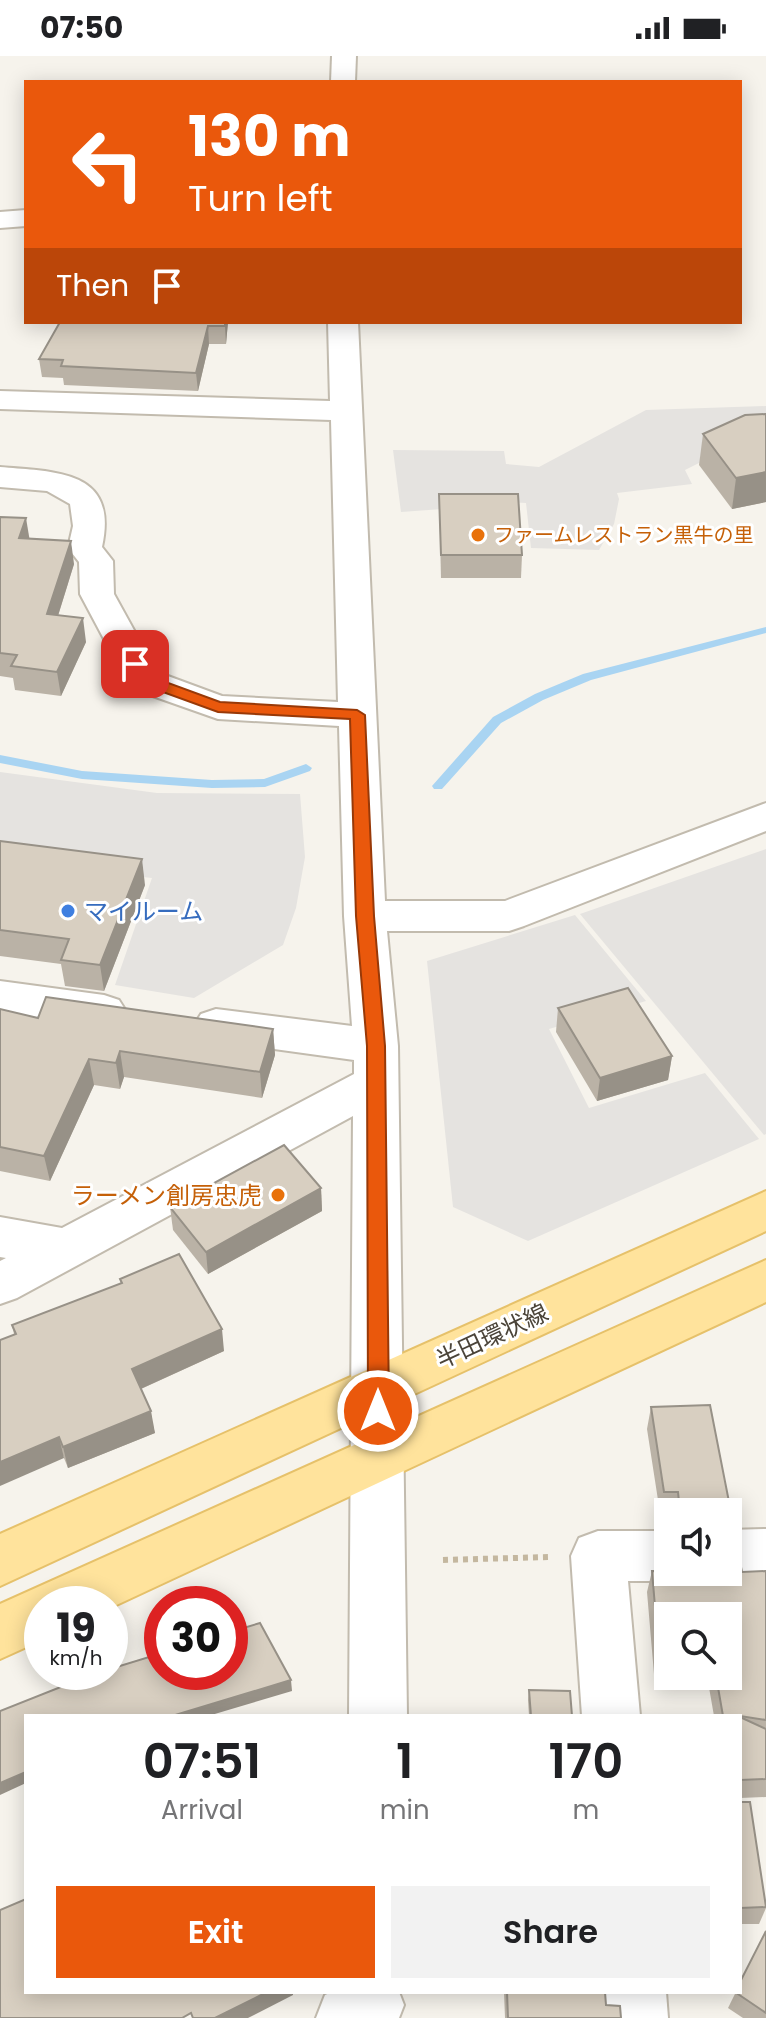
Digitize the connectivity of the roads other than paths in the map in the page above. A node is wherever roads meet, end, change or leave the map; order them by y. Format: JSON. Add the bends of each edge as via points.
{"nodes":[{"id":1,"x":344,"y":56,"type":"edge"},
{"id":2,"x":343,"y":80,"type":"edge"},
{"id":3,"x":24,"y":218,"type":"edge"},
{"id":4,"x":0,"y":220,"type":"edge"},
{"id":5,"x":343,"y":324,"type":"edge"},
{"id":6,"x":0,"y":400,"type":"edge"},
{"id":7,"x":346,"y":411,"type":"junction"},
{"id":8,"x":0,"y":477,"type":"edge"},
{"id":9,"x":357,"y":715,"type":"junction"},
{"id":10,"x":766,"y":816,"type":"edge"},
{"id":11,"x":365,"y":916,"type":"junction"},
{"id":12,"x":0,"y":997,"type":"edge"},
{"id":13,"x":376,"y":1064,"type":"junction"},
{"id":14,"x":766,"y":1210,"type":"edge"},
{"id":15,"x":0,"y":1237,"type":"edge"},
{"id":16,"x":65,"y":1248,"type":"junction"},
{"id":17,"x":766,"y":1280,"type":"edge"},
{"id":18,"x":0,"y":1284,"type":"edge"},
{"id":19,"x":379,"y":1389,"type":"junction"},
{"id":20,"x":378,"y":1457,"type":"junction"},
{"id":21,"x":766,"y":1554,"type":"edge"},
{"id":22,"x":742,"y":1555,"type":"edge"},
{"id":23,"x":654,"y":1556,"type":"edge"},
{"id":24,"x":0,"y":1561,"type":"edge"},
{"id":25,"x":99,"y":1586,"type":"edge"},
{"id":26,"x":24,"y":1621,"type":"edge"},
{"id":27,"x":0,"y":1632,"type":"edge"},
{"id":28,"x":378,"y":1714,"type":"edge"},
{"id":29,"x":611,"y":1714,"type":"edge"},
{"id":30,"x":634,"y":1994,"type":"edge"},
{"id":31,"x":636,"y":2018,"type":"edge"}],
"edges":[{"from":1,"to":2,"type":"street"},
{"from":3,"to":4,"type":"street"},
{"from":5,"to":7,"type":"street"},
{"from":6,"to":7,"type":"street"},
{"from":7,"to":9,"type":"street"},
{"from":8,"to":9,"type":"street","via":[[55,482],[86,499],[90,526],[85,548],[96,561],[97,594],[143,680],[218,707]]},
{"from":9,"to":11,"type":"street"},
{"from":10,"to":11,"type":"street","via":[[509,916]]},
{"from":11,"to":13,"type":"street"},
{"from":12,"to":13,"type":"street","via":[[157,1018]]},
{"from":13,"to":16,"type":"street"},
{"from":13,"to":19,"type":"street"},
{"from":14,"to":19,"type":"main road","name":"半田環状線"},
{"from":15,"to":16,"type":"street"},
{"from":16,"to":18,"type":"street"},
{"from":17,"to":20,"type":"main road"},
{"from":19,"to":20,"type":"street"},
{"from":19,"to":24,"type":"main road","name":"半田環状線"},
{"from":20,"to":25,"type":"main road"},
{"from":20,"to":28,"type":"street"},
{"from":21,"to":22,"type":"street"},
{"from":23,"to":29,"type":"street","via":[[598,1556]]},
{"from":26,"to":27,"type":"main road"},
{"from":30,"to":31,"type":"street"}]}
